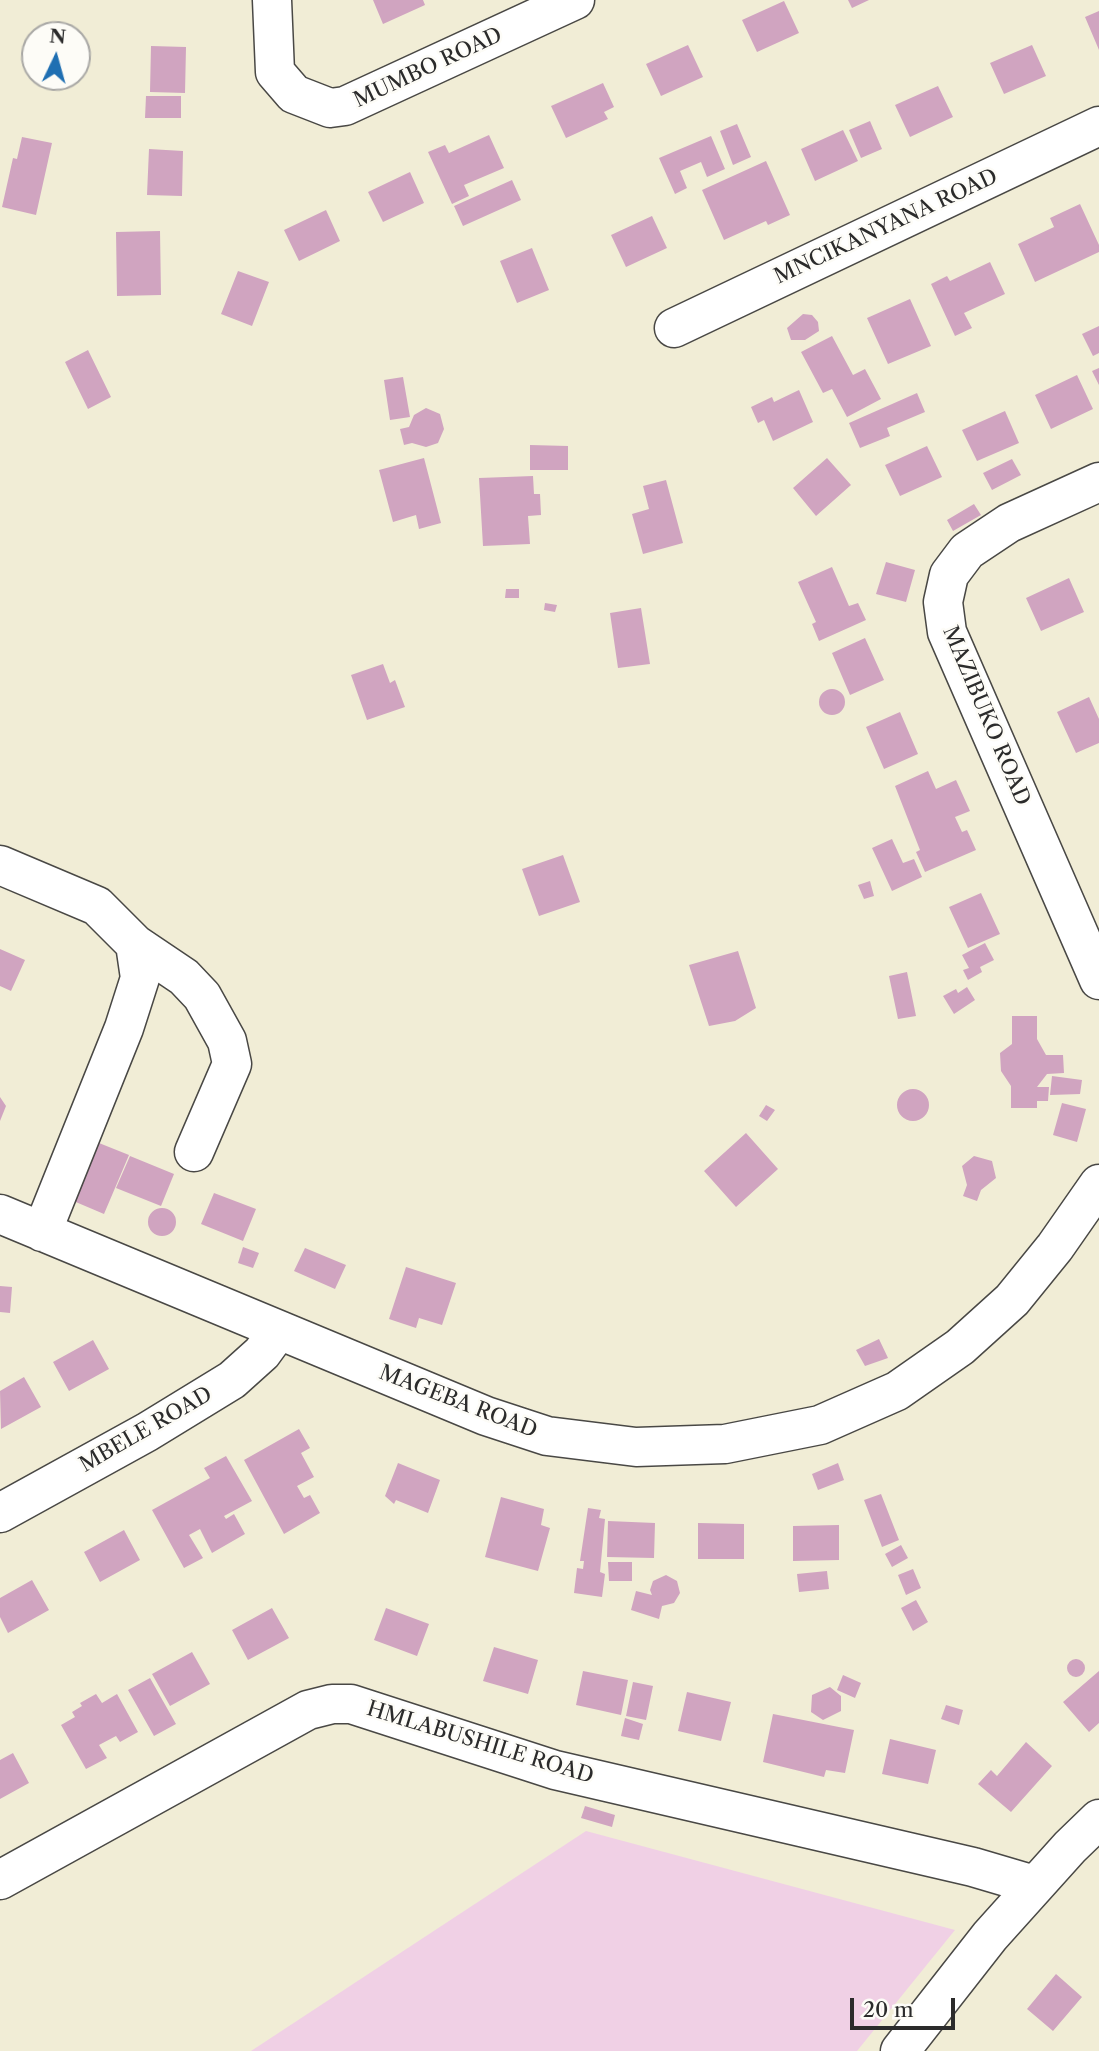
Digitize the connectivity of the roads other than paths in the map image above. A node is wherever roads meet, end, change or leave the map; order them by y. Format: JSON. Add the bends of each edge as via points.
{"nodes":[{"id":1,"x":272,"y":0,"type":"edge"},
{"id":2,"x":575,"y":0,"type":"edge"},
{"id":3,"x":1099,"y":125,"type":"edge"},
{"id":4,"x":674,"y":328,"type":"dead end"},
{"id":5,"x":1099,"y":482,"type":"edge"},
{"id":6,"x":0,"y":866,"type":"edge"},
{"id":7,"x":135,"y":944,"type":"junction"},
{"id":8,"x":1099,"y":980,"type":"edge"},
{"id":9,"x":194,"y":1152,"type":"dead end"},
{"id":10,"x":1099,"y":1184,"type":"edge"},
{"id":11,"x":0,"y":1214,"type":"edge"},
{"id":12,"x":42,"y":1232,"type":"junction"},
{"id":13,"x":278,"y":1331,"type":"junction"},
{"id":14,"x":0,"y":1513,"type":"edge"},
{"id":15,"x":1099,"y":1819,"type":"edge"},
{"id":16,"x":0,"y":1880,"type":"edge"},
{"id":17,"x":1034,"y":1885,"type":"junction"},
{"id":18,"x":900,"y":2051,"type":"edge"}],
"edges":[{"from":1,"to":2,"type":"street","name":"MUMBO ROAD","via":[[275,72],[294,94],[330,108],[345,106]]},
{"from":3,"to":4,"type":"street","name":"MNCIKANYANA ROAD"},
{"from":5,"to":8,"type":"street","name":"MAZIBUKO ROAD","via":[[1009,523],[967,551],[949,575],[943,602],[947,632]]},
{"from":6,"to":7,"type":"street","via":[[97,906]]},
{"from":7,"to":9,"type":"street","via":[[184,977],[201,996],[227,1041],[232,1064]]},
{"from":7,"to":12,"type":"street","via":[[138,991]]},
{"from":10,"to":13,"type":"street","name":"MAGEBA ROAD","via":[[1012,1300],[960,1347],[897,1391],[820,1425],[725,1444],[636,1447],[547,1436],[486,1416]]},
{"from":11,"to":12,"type":"street","name":"MAGEBA ROAD"},
{"from":12,"to":13,"type":"street","name":"MAGEBA ROAD"},
{"from":13,"to":14,"type":"street","name":"MBELE ROAD","via":[[232,1380]]},
{"from":15,"to":17,"type":"street"},
{"from":16,"to":17,"type":"street","name":"HMLABUSHILE ROAD","via":[[308,1710],[351,1704],[555,1770]]},
{"from":17,"to":18,"type":"street"}]}
